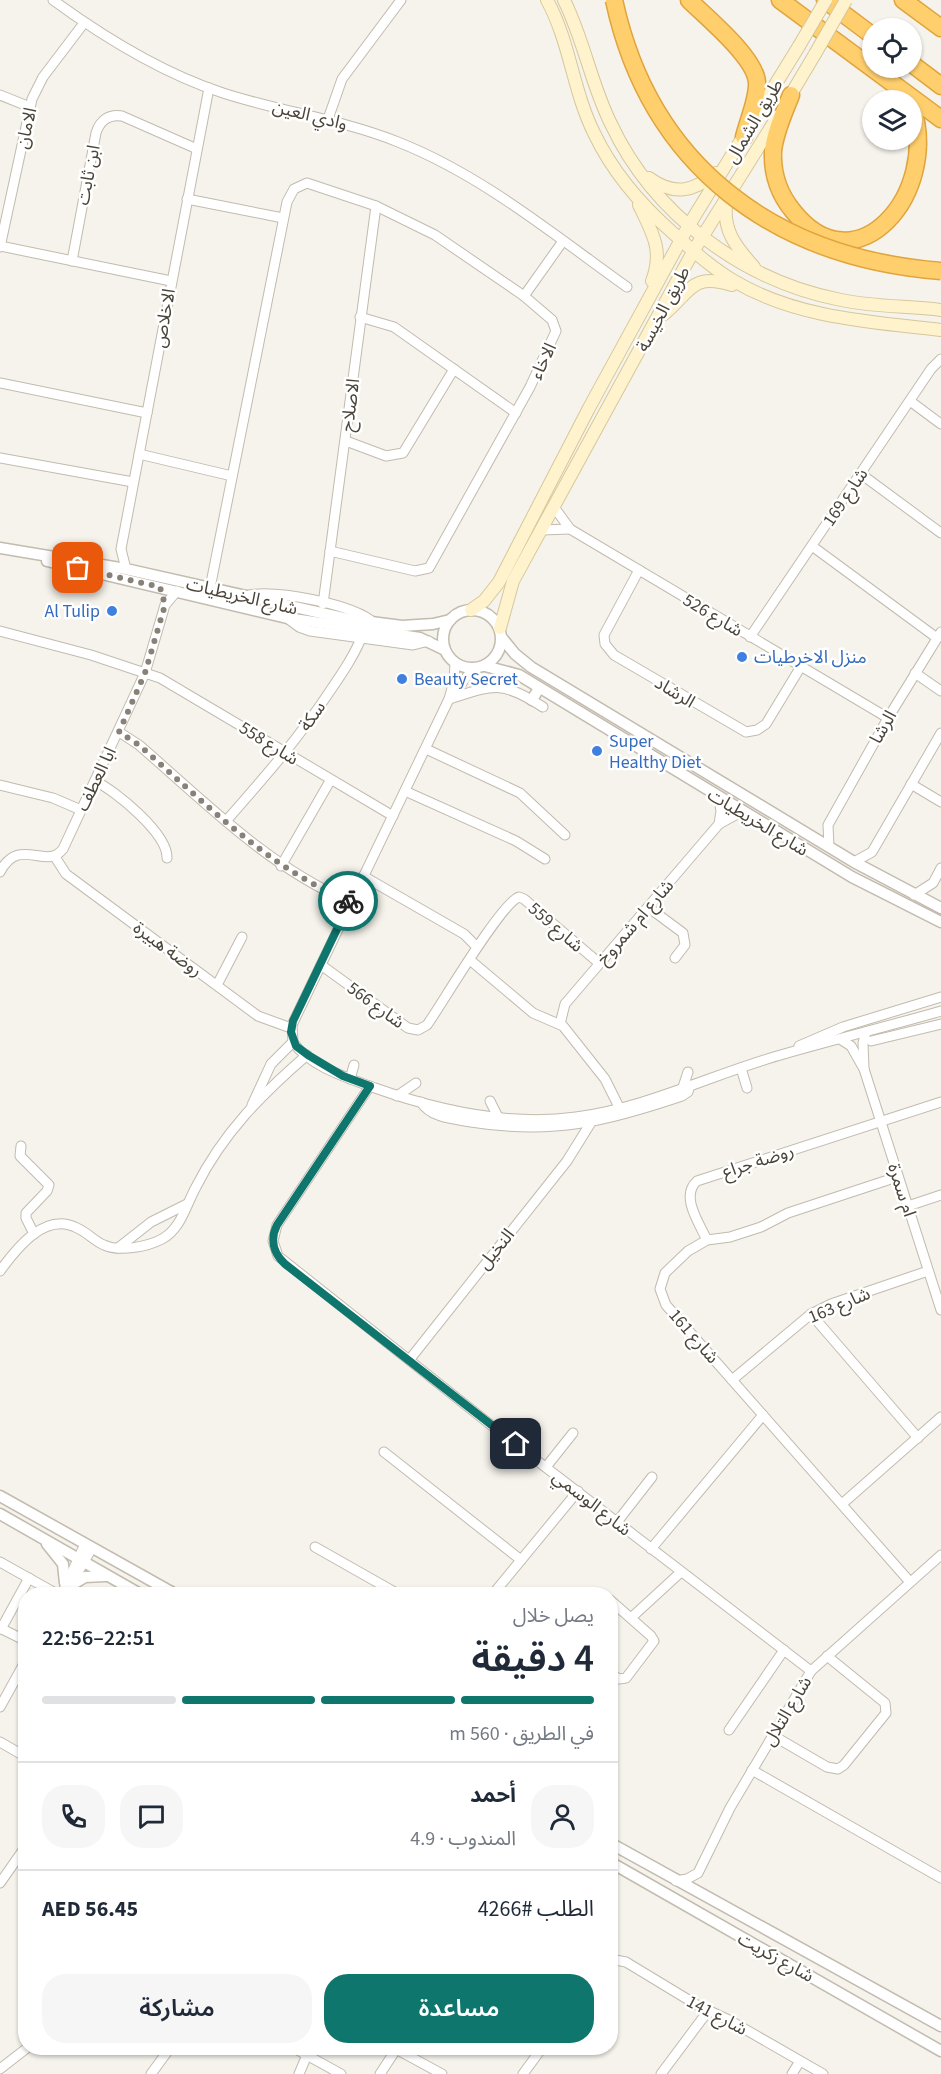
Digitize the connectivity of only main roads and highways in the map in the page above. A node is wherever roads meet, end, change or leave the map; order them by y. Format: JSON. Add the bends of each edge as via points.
{"nodes":[{"id":1,"x":547,"y":0,"type":"edge"},
{"id":2,"x":564,"y":0,"type":"edge"},
{"id":3,"x":614,"y":0,"type":"edge"},
{"id":4,"x":689,"y":0,"type":"edge"},
{"id":5,"x":780,"y":0,"type":"edge"},
{"id":6,"x":825,"y":0,"type":"edge"},
{"id":7,"x":846,"y":0,"type":"edge"},
{"id":8,"x":903,"y":0,"type":"edge"},
{"id":9,"x":862,"y":28,"type":"edge"},
{"id":10,"x":941,"y":28,"type":"edge"},
{"id":11,"x":862,"y":61,"type":"edge"},
{"id":12,"x":922,"y":72,"type":"edge"},
{"id":13,"x":885,"y":78,"type":"joint"},
{"id":14,"x":941,"y":86,"type":"edge"},
{"id":15,"x":896,"y":90,"type":"edge"},
{"id":16,"x":791,"y":94,"type":"junction"},
{"id":17,"x":922,"y":119,"type":"edge"},
{"id":18,"x":941,"y":119,"type":"edge"},
{"id":19,"x":744,"y":137,"type":"junction"},
{"id":20,"x":933,"y":142,"type":"dead end"},
{"id":21,"x":729,"y":163,"type":"junction"},
{"id":22,"x":638,"y":169,"type":"junction"},
{"id":23,"x":634,"y":193,"type":"junction"},
{"id":24,"x":727,"y":199,"type":"junction"},
{"id":25,"x":911,"y":216,"type":"dead end"},
{"id":26,"x":689,"y":225,"type":"junction"},
{"id":27,"x":702,"y":237,"type":"junction"},
{"id":28,"x":681,"y":240,"type":"junction"},
{"id":29,"x":694,"y":250,"type":"junction"},
{"id":30,"x":941,"y":271,"type":"edge"},
{"id":31,"x":759,"y":273,"type":"junction"},
{"id":32,"x":746,"y":288,"type":"junction"},
{"id":33,"x":647,"y":305,"type":"junction"},
{"id":34,"x":941,"y":310,"type":"edge"},
{"id":35,"x":658,"y":318,"type":"junction"},
{"id":36,"x":941,"y":330,"type":"edge"},
{"id":37,"x":471,"y":610,"type":"road end"},
{"id":38,"x":501,"y":633,"type":"road end"}],
"edges":[{"from":1,"to":23,"type":"main road","via":[[561,30],[592,131]]},
{"from":2,"to":22,"type":"main road","via":[[610,122]]},
{"from":3,"to":30,"type":"highway","bridge":true,"via":[[625,43],[652,103],[684,150],[733,197],[789,233],[828,250],[894,266]]},
{"from":4,"to":19,"type":"highway","via":[[745,57],[755,74],[757,89]]},
{"from":5,"to":11,"type":"highway"},
{"from":6,"to":9,"type":"highway","name":"طريق الشمال"},
{"from":6,"to":19,"type":"main road","name":"طريق الشمال","bridge":true},
{"from":7,"to":16,"type":"main road","name":"طريق الخيسة","bridge":true},
{"from":8,"to":10,"type":"highway"},
{"from":12,"to":14,"type":"highway"},
{"from":13,"to":15,"type":"highway"},
{"from":13,"to":18,"type":"highway"},
{"from":16,"to":24,"type":"main road","name":"طريق الخيسة"},
{"from":16,"to":25,"type":"highway","via":[[773,150],[778,187],[796,215],[820,232],[861,240],[884,234]]},
{"from":17,"to":20,"type":"highway"},
{"from":19,"to":21,"type":"main road","name":"طريق الشمال"},
{"from":21,"to":22,"type":"main road","via":[[700,185],[682,191],[662,187]]},
{"from":21,"to":26,"type":"main road","name":"طريق الشمال"},
{"from":22,"to":26,"type":"main road"},
{"from":23,"to":28,"type":"main road"},
{"from":23,"to":33,"type":"main road","via":[[659,252]]},
{"from":24,"to":27,"type":"main road","name":"طريق الخيسة"},
{"from":24,"to":31,"type":"main road","via":[[727,231]]},
{"from":26,"to":27,"type":"main road"},
{"from":26,"to":28,"type":"main road","name":"طريق الشمال"},
{"from":27,"to":29,"type":"main road","name":"طريق الخيسة"},
{"from":27,"to":31,"type":"main road"},
{"from":28,"to":29,"type":"main road"},
{"from":28,"to":33,"type":"main road","name":"طريق الخيسة"},
{"from":29,"to":32,"type":"main road"},
{"from":29,"to":35,"type":"main road","name":"طريق الخيسة"},
{"from":31,"to":34,"type":"main road","via":[[800,290],[843,301]]},
{"from":32,"to":35,"type":"main road","via":[[702,281],[689,288]]},
{"from":32,"to":36,"type":"main road","via":[[814,312]]},
{"from":33,"to":37,"type":"main road","name":"طريق الخيسة","via":[[498,582],[490,595]]},
{"from":35,"to":38,"type":"main road","name":"طريق الخيسة","via":[[513,581]]}]}
